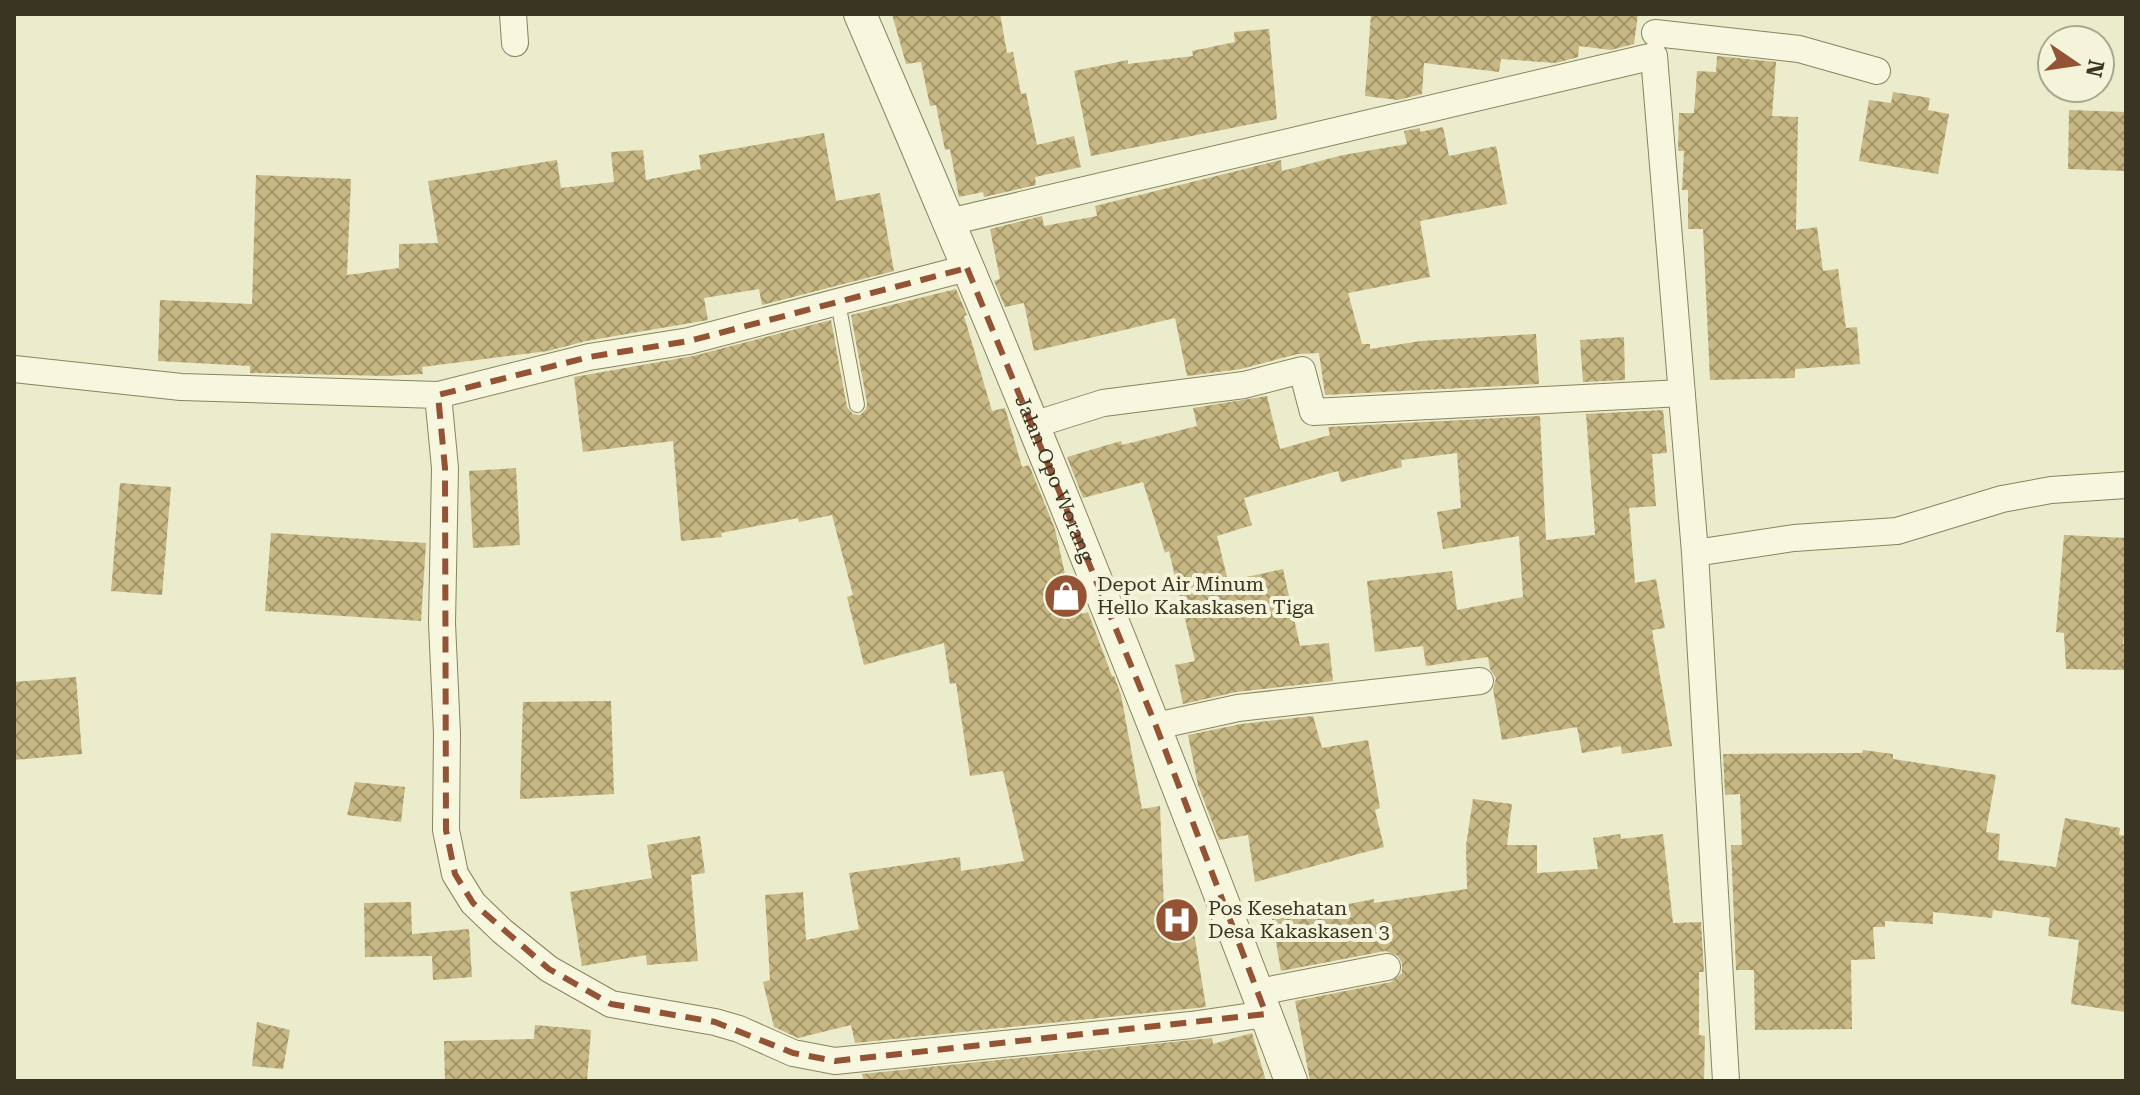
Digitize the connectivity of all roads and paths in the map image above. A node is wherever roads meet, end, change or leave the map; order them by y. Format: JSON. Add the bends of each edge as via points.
{"nodes":[{"id":1,"x":513,"y":14,"type":"edge"},
{"id":2,"x":860,"y":14,"type":"edge"},
{"id":3,"x":1655,"y":34,"type":"edge"},
{"id":4,"x":515,"y":43,"type":"dead end"},
{"id":5,"x":1877,"y":71,"type":"dead end"},
{"id":6,"x":949,"y":222,"type":"junction"},
{"id":7,"x":967,"y":268,"type":"junction"},
{"id":8,"x":838,"y":302,"type":"junction"},
{"id":9,"x":14,"y":369,"type":"edge"},
{"id":10,"x":1682,"y":393,"type":"junction"},
{"id":11,"x":438,"y":395,"type":"junction"},
{"id":12,"x":857,"y":405,"type":"dead end"},
{"id":13,"x":1033,"y":425,"type":"junction"},
{"id":14,"x":2126,"y":485,"type":"edge"},
{"id":15,"x":1695,"y":553,"type":"junction"},
{"id":16,"x":1480,"y":681,"type":"dead end"},
{"id":17,"x":1156,"y":726,"type":"junction"},
{"id":18,"x":1387,"y":967,"type":"dead end"},
{"id":19,"x":1262,"y":1003,"type":"junction"},
{"id":20,"x":1291,"y":1081,"type":"edge"},
{"id":21,"x":1726,"y":1081,"type":"edge"}],
"edges":[{"from":1,"to":4,"type":"street"},
{"from":2,"to":6,"type":"street","name":"Jalan Opo Worang"},
{"from":3,"to":5,"type":"street","via":[[1799,49]]},
{"from":3,"to":6,"type":"street"},
{"from":3,"to":10,"type":"street"},
{"from":6,"to":7,"type":"street","name":"Jalan Opo Worang"},
{"from":7,"to":8,"type":"street"},
{"from":7,"to":13,"type":"street","name":"Jalan Opo Worang"},
{"from":8,"to":11,"type":"street","via":[[689,341],[589,357]]},
{"from":8,"to":12,"type":"lane"},
{"from":9,"to":11,"type":"street","via":[[181,387]]},
{"from":10,"to":13,"type":"street","via":[[1313,412],[1302,370],[1244,385],[1103,403]]},
{"from":10,"to":15,"type":"street"},
{"from":11,"to":19,"type":"street","via":[[445,468],[446,830],[455,874],[473,903],[549,969],[611,1004],[715,1022],[793,1053],[835,1061],[1191,1025]]},
{"from":13,"to":17,"type":"street","name":"Jalan Opo Worang"},
{"from":14,"to":15,"type":"street","via":[[2002,499],[1897,531],[1794,538]]},
{"from":15,"to":21,"type":"street"},
{"from":16,"to":17,"type":"street","via":[[1238,708]]},
{"from":17,"to":19,"type":"street","name":"Jalan Opo Worang"},
{"from":18,"to":19,"type":"street"},
{"from":19,"to":20,"type":"street","name":"Jalan Opo Worang"}]}
